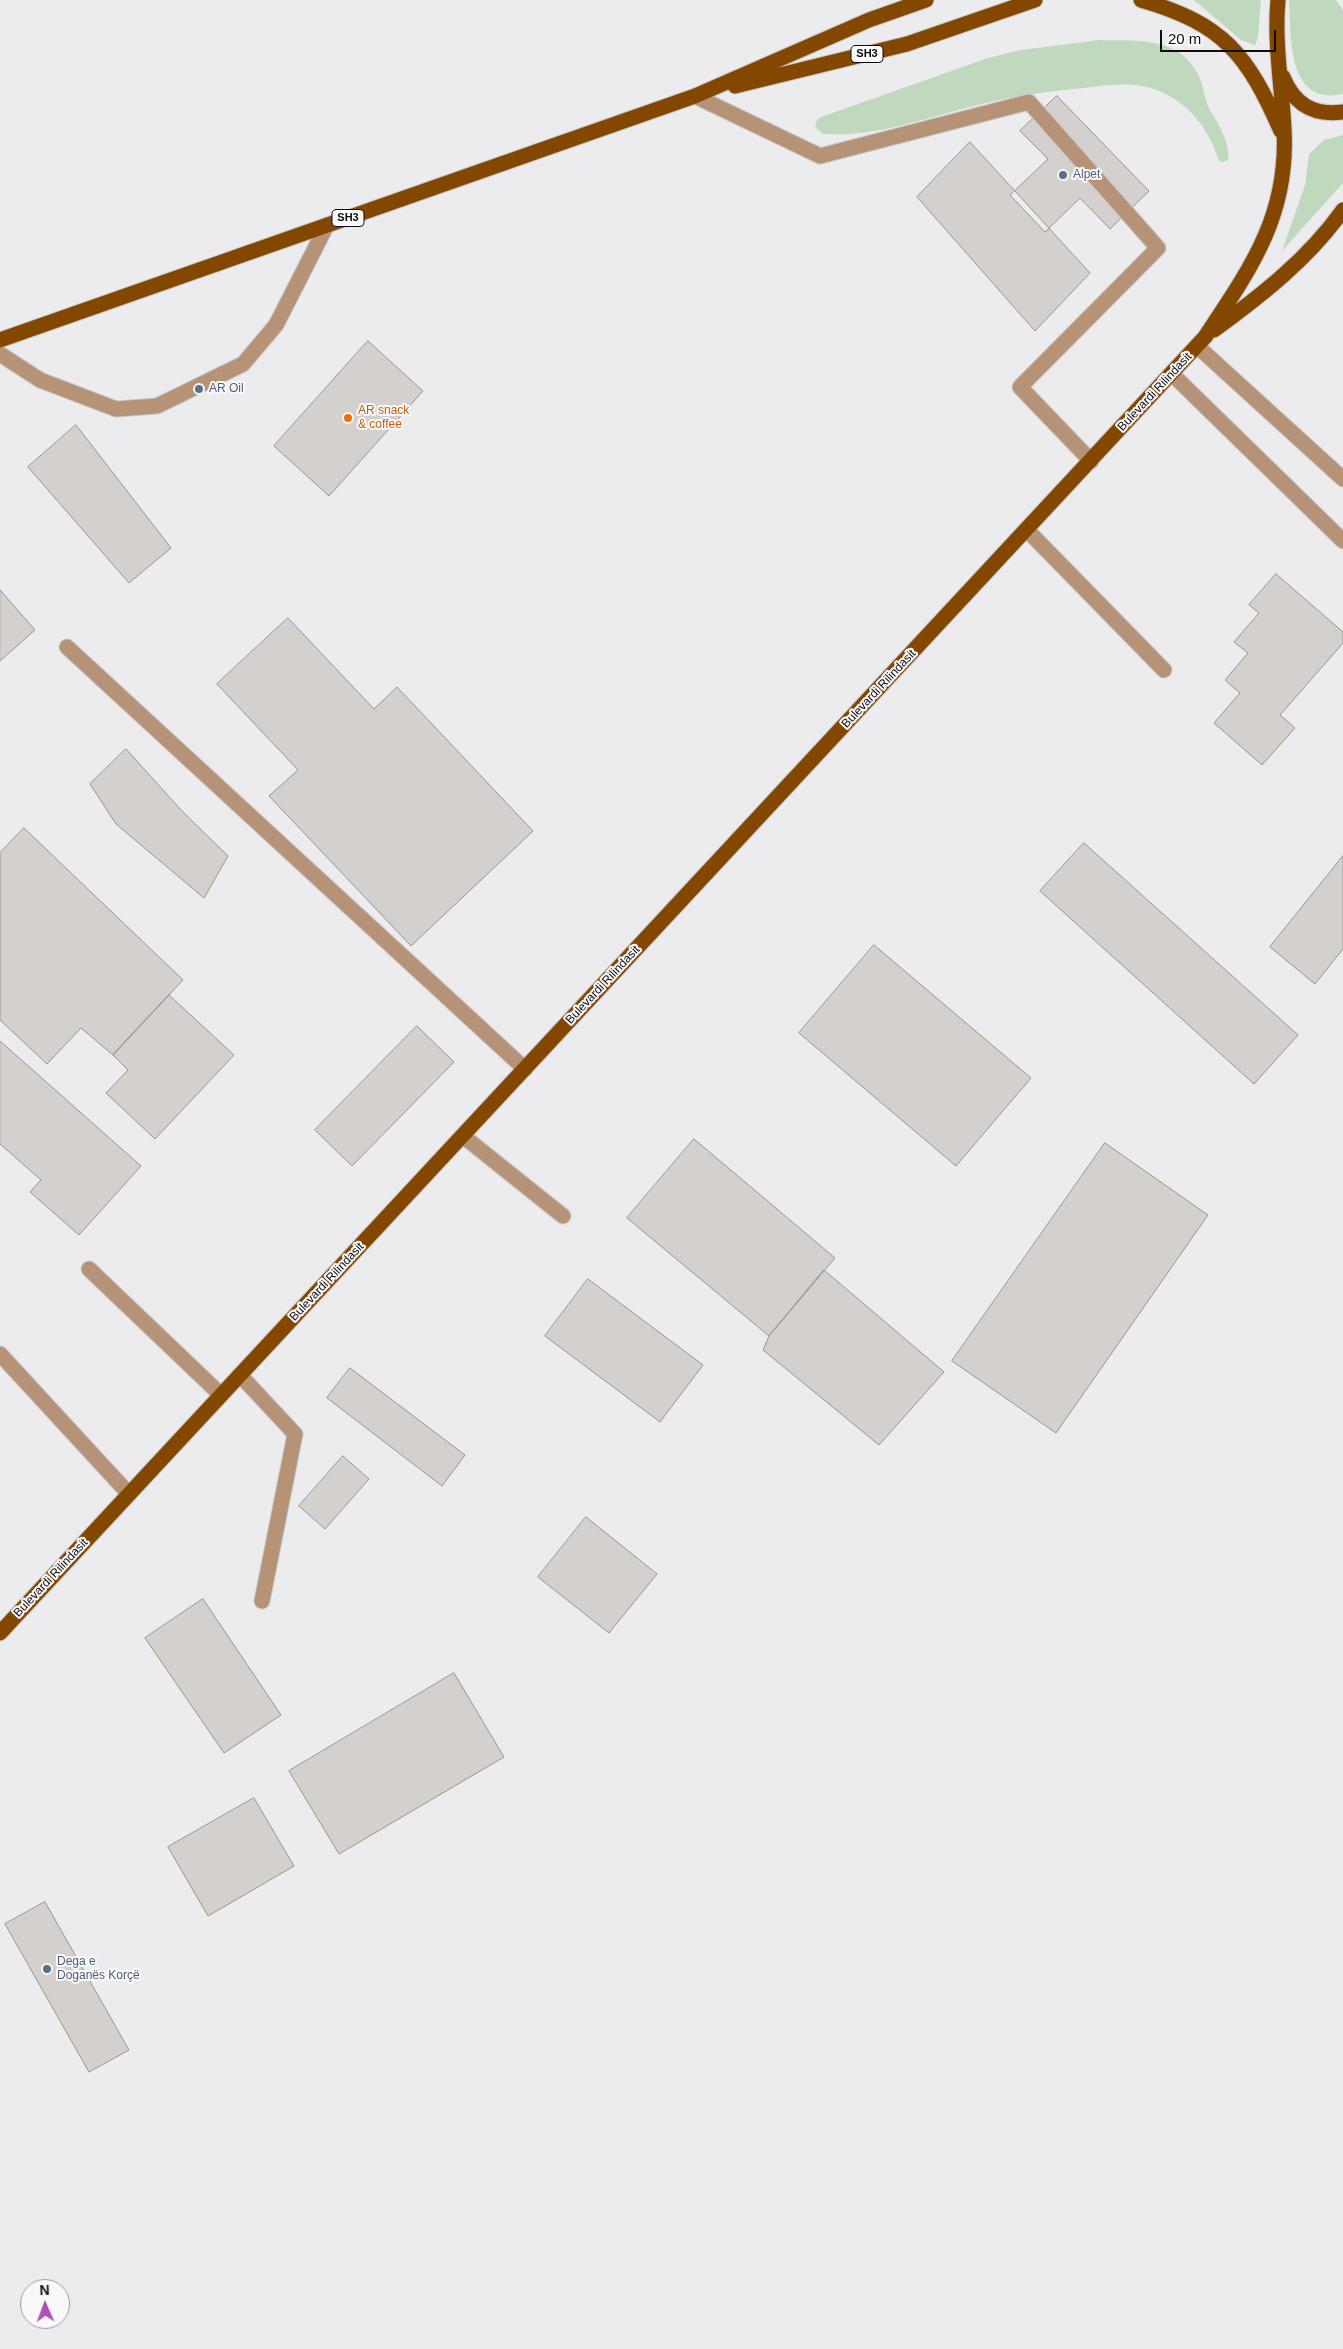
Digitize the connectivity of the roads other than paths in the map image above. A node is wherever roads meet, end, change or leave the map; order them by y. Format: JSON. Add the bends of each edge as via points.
{"nodes":[{"id":1,"x":926,"y":0,"type":"edge"},
{"id":2,"x":1035,"y":0,"type":"edge"},
{"id":3,"x":1142,"y":0,"type":"edge"},
{"id":4,"x":1278,"y":0,"type":"edge"},
{"id":5,"x":1280,"y":69,"type":"junction"},
{"id":6,"x":695,"y":96,"type":"junction"},
{"id":7,"x":1343,"y":112,"type":"edge"},
{"id":8,"x":1284,"y":140,"type":"junction"},
{"id":9,"x":1343,"y":210,"type":"edge"},
{"id":10,"x":327,"y":225,"type":"junction"},
{"id":11,"x":0,"y":340,"type":"edge"},
{"id":12,"x":1201,"y":341,"type":"junction"},
{"id":13,"x":0,"y":354,"type":"edge"},
{"id":14,"x":1172,"y":374,"type":"junction"},
{"id":15,"x":1091,"y":460,"type":"junction"},
{"id":16,"x":1343,"y":479,"type":"edge"},
{"id":17,"x":1027,"y":530,"type":"junction"},
{"id":18,"x":1343,"y":541,"type":"edge"},
{"id":19,"x":67,"y":647,"type":"dead end"},
{"id":20,"x":1164,"y":670,"type":"dead end"},
{"id":21,"x":525,"y":1069,"type":"junction"},
{"id":22,"x":463,"y":1136,"type":"junction"},
{"id":23,"x":563,"y":1216,"type":"dead end"},
{"id":24,"x":89,"y":1270,"type":"dead end"},
{"id":25,"x":0,"y":1354,"type":"edge"},
{"id":26,"x":240,"y":1375,"type":"junction"},
{"id":27,"x":221,"y":1395,"type":"junction"},
{"id":28,"x":130,"y":1494,"type":"junction"},
{"id":29,"x":262,"y":1601,"type":"dead end"},
{"id":30,"x":0,"y":1633,"type":"edge"}],
"edges":[{"from":1,"to":6,"type":"main road","number":"SH3","via":[[870,20]]},
{"from":2,"to":6,"type":"main road","number":"SH3","via":[[907,44]]},
{"from":3,"to":8,"type":"main road","via":[[1195,20],[1227,41],[1246,65]]},
{"from":4,"to":5,"type":"main road"},
{"from":5,"to":7,"type":"main road","via":[[1289,91],[1302,106]]},
{"from":5,"to":8,"type":"main road"},
{"from":6,"to":10,"type":"main road","number":"SH3"},
{"from":6,"to":15,"type":"street","via":[[820,156],[1029,102],[1158,248],[1020,387]]},
{"from":8,"to":12,"type":"main road","via":[[1284,169],[1272,223],[1252,264]]},
{"from":9,"to":12,"type":"main road","via":[[1279,280]]},
{"from":10,"to":11,"type":"main road","number":"SH3"},
{"from":10,"to":13,"type":"street","via":[[276,325],[243,364],[157,406],[116,409],[40,380]]},
{"from":12,"to":14,"type":"main road","name":"Bulevardi Rilindasit"},
{"from":12,"to":16,"type":"street"},
{"from":14,"to":15,"type":"main road","name":"Bulevardi Rilindasit"},
{"from":14,"to":18,"type":"street"},
{"from":15,"to":17,"type":"main road","name":"Bulevardi Rilindasit"},
{"from":17,"to":20,"type":"street"},
{"from":17,"to":21,"type":"main road","name":"Bulevardi Rilindasit"},
{"from":19,"to":21,"type":"street"},
{"from":21,"to":22,"type":"main road","name":"Bulevardi Rilindasit"},
{"from":22,"to":23,"type":"street"},
{"from":22,"to":26,"type":"main road","name":"Bulevardi Rilindasit"},
{"from":24,"to":27,"type":"street"},
{"from":25,"to":28,"type":"street"},
{"from":26,"to":27,"type":"main road","name":"Bulevardi Rilindasit"},
{"from":26,"to":29,"type":"street","via":[[295,1434]]},
{"from":27,"to":28,"type":"main road","name":"Bulevardi Rilindasit"},
{"from":28,"to":30,"type":"main road","name":"Bulevardi Rilindasit"}]}
